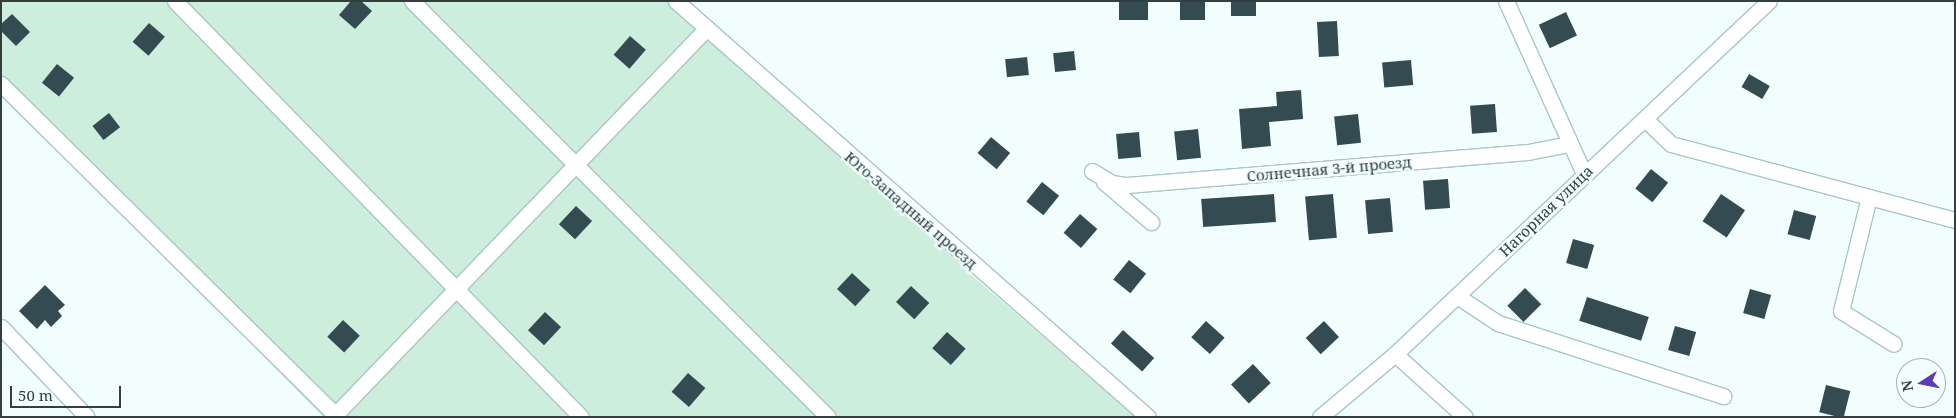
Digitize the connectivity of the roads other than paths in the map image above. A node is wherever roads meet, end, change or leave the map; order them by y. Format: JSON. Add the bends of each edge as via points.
{"nodes":[{"id":1,"x":175,"y":1,"type":"edge"},
{"id":2,"x":412,"y":1,"type":"edge"},
{"id":3,"x":676,"y":1,"type":"edge"},
{"id":4,"x":1506,"y":1,"type":"edge"},
{"id":5,"x":1763,"y":4,"type":"edge"},
{"id":6,"x":706,"y":29,"type":"junction"},
{"id":7,"x":1,"y":84,"type":"edge"},
{"id":8,"x":1645,"y":119,"type":"junction"},
{"id":9,"x":1569,"y":144,"type":"junction"},
{"id":10,"x":576,"y":164,"type":"junction"},
{"id":11,"x":1584,"y":174,"type":"junction"},
{"id":12,"x":1869,"y":197,"type":"junction"},
{"id":13,"x":1955,"y":220,"type":"edge"},
{"id":14,"x":1151,"y":222,"type":"dead end"},
{"id":15,"x":456,"y":289,"type":"junction"},
{"id":16,"x":1457,"y":296,"type":"junction"},
{"id":17,"x":1,"y":327,"type":"edge"},
{"id":18,"x":1894,"y":344,"type":"dead end"},
{"id":19,"x":1395,"y":354,"type":"junction"},
{"id":20,"x":1723,"y":396,"type":"dead end"},
{"id":21,"x":335,"y":416,"type":"edge"},
{"id":22,"x":87,"y":417,"type":"edge"},
{"id":23,"x":581,"y":417,"type":"edge"},
{"id":24,"x":828,"y":417,"type":"edge"},
{"id":25,"x":1148,"y":417,"type":"edge"},
{"id":26,"x":1320,"y":417,"type":"edge"},
{"id":27,"x":1465,"y":417,"type":"edge"}],
"edges":[{"from":1,"to":15,"type":"street"},
{"from":2,"to":10,"type":"street"},
{"from":3,"to":6,"type":"street","name":"Юго-Западный проезд"},
{"from":4,"to":9,"type":"street"},
{"from":5,"to":8,"type":"street","name":"Нагорная улица"},
{"from":6,"to":10,"type":"street"},
{"from":6,"to":25,"type":"street","name":"Юго-Западный проезд"},
{"from":7,"to":21,"type":"street"},
{"from":8,"to":11,"type":"street","name":"Нагорная улица"},
{"from":8,"to":12,"type":"street","via":[[1671,144]]},
{"from":9,"to":11,"type":"street"},
{"from":9,"to":14,"type":"street","name":"Солнечная 3-й проезд","via":[[1528,152],[1128,185],[1112,182],[1092,171]]},
{"from":10,"to":15,"type":"street"},
{"from":10,"to":24,"type":"street"},
{"from":11,"to":16,"type":"street","name":"Нагорная улица"},
{"from":12,"to":13,"type":"street"},
{"from":12,"to":18,"type":"street","via":[[1841,311]]},
{"from":15,"to":21,"type":"street"},
{"from":15,"to":23,"type":"street"},
{"from":16,"to":19,"type":"street","name":"Нагорная улица"},
{"from":16,"to":20,"type":"street","via":[[1498,323]]},
{"from":17,"to":22,"type":"street"},
{"from":19,"to":26,"type":"street","name":"Нагорная улица"},
{"from":19,"to":27,"type":"street"}]}
